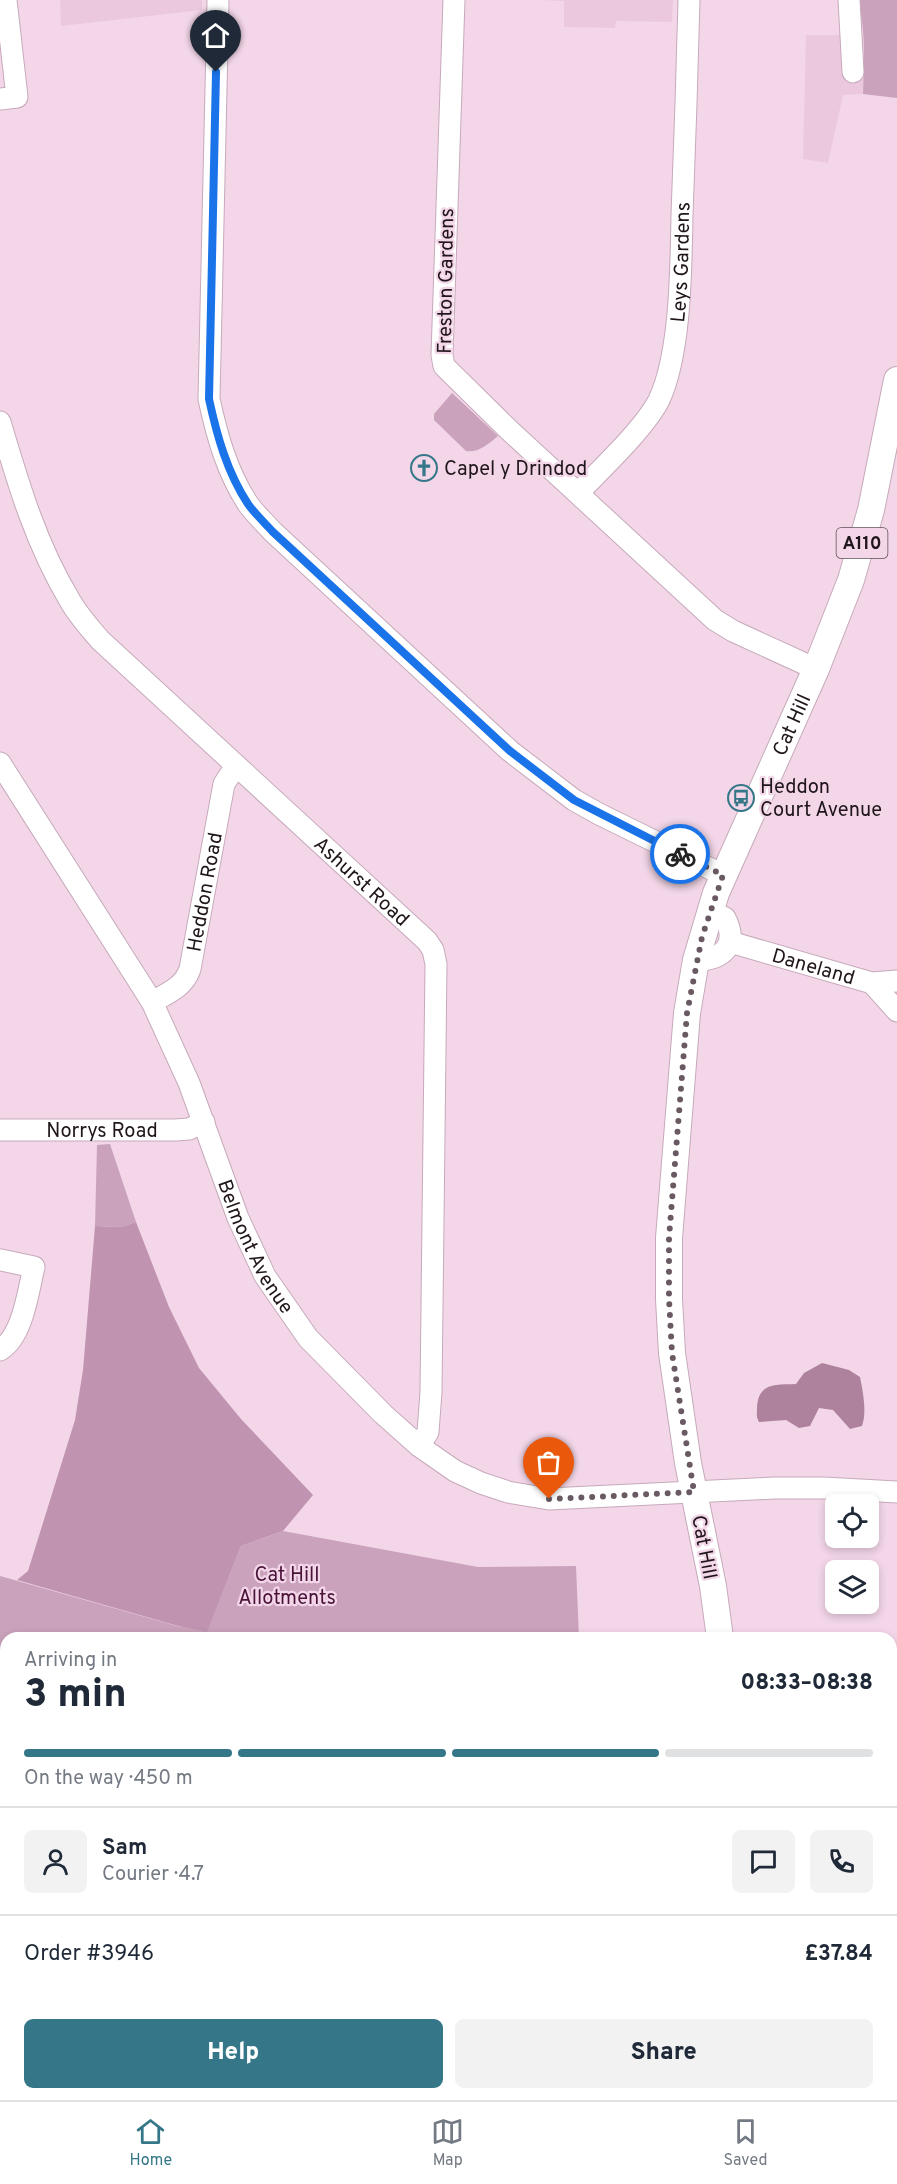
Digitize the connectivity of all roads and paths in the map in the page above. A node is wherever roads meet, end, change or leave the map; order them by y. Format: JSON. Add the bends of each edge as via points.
{"nodes":[{"id":1,"x":6,"y":0,"type":"edge"},
{"id":2,"x":218,"y":0,"type":"edge"},
{"id":3,"x":454,"y":0,"type":"edge"},
{"id":4,"x":689,"y":0,"type":"edge"},
{"id":5,"x":849,"y":0,"type":"edge"},
{"id":6,"x":853,"y":72,"type":"dead end"},
{"id":7,"x":0,"y":99,"type":"edge"},
{"id":8,"x":897,"y":380,"type":"edge"},
{"id":9,"x":894,"y":413,"type":"edge"},
{"id":10,"x":0,"y":422,"type":"edge"},
{"id":11,"x":579,"y":493,"type":"junction"},
{"id":12,"x":816,"y":669,"type":"junction"},
{"id":13,"x":0,"y":764,"type":"edge"},
{"id":14,"x":235,"y":767,"type":"junction"},
{"id":15,"x":723,"y":875,"type":"junction"},
{"id":16,"x":710,"y":911,"type":"junction"},
{"id":17,"x":730,"y":942,"type":"junction"},
{"id":18,"x":696,"y":960,"type":"junction"},
{"id":19,"x":897,"y":981,"type":"edge"},
{"id":20,"x":872,"y":983,"type":"junction"},
{"id":21,"x":152,"y":1002,"type":"junction"},
{"id":22,"x":897,"y":1011,"type":"edge"},
{"id":23,"x":204,"y":1122,"type":"junction"},
{"id":24,"x":0,"y":1131,"type":"edge"},
{"id":25,"x":1,"y":1260,"type":"edge"},
{"id":26,"x":0,"y":1350,"type":"edge"},
{"id":27,"x":419,"y":1446,"type":"junction"},
{"id":28,"x":694,"y":1492,"type":"junction"},
{"id":29,"x":897,"y":1492,"type":"edge"},
{"id":30,"x":719,"y":1632,"type":"edge"}],
"edges":[{"from":1,"to":7,"type":"street","via":[[17,97]]},
{"from":2,"to":15,"type":"street","via":[[209,399],[217,437],[231,473],[249,504],[273,532],[510,751],[574,800]]},
{"from":3,"to":11,"type":"street","name":"Freston Gardens","via":[[444,366]]},
{"from":4,"to":11,"type":"street","name":"Leys Gardens","via":[[681,254],[668,372],[658,402],[644,422]]},
{"from":5,"to":6,"type":"street"},
{"from":8,"to":9,"type":"main road","name":"Cat Hill","number":"A110"},
{"from":9,"to":12,"type":"main road","name":"Cat Hill","number":"A110","via":[[851,580]]},
{"from":10,"to":14,"type":"street","name":"Ashurst Road","via":[[37,537],[69,601],[100,640]]},
{"from":11,"to":12,"type":"street","name":"Freston Gardens","via":[[716,620],[733,632]]},
{"from":12,"to":15,"type":"main road","name":"Cat Hill","number":"A110"},
{"from":13,"to":21,"type":"street","name":"Belmont Avenue"},
{"from":14,"to":21,"type":"street","name":"Heddon Road","via":[[224,784],[190,969],[181,984]]},
{"from":14,"to":27,"type":"street","name":"Ashurst Road","via":[[433,950],[436,964],[431,1392],[428,1432]]},
{"from":15,"to":16,"type":"main road","name":"Cat Hill","number":"A110"},
{"from":16,"to":17,"type":"street","via":[[725,918]]},
{"from":16,"to":18,"type":"main road","name":"Cat Hill","number":"A110"},
{"from":17,"to":18,"type":"street","via":[[717,957]]},
{"from":17,"to":20,"type":"street","name":"Daneland"},
{"from":18,"to":28,"type":"main road","name":"Cat Hill","number":"A110","via":[[687,1013],[669,1238],[672,1353]]},
{"from":19,"to":20,"type":"street","name":"Daneland"},
{"from":20,"to":22,"type":"street"},
{"from":21,"to":23,"type":"street","name":"Belmont Avenue"},
{"from":23,"to":24,"type":"street","name":"Norrys Road","via":[[175,1130]]},
{"from":23,"to":27,"type":"street","name":"Belmont Avenue","via":[[238,1218],[266,1276],[308,1338]]},
{"from":25,"to":26,"type":"street","via":[[34,1267],[18,1328]]},
{"from":27,"to":28,"type":"street","name":"Belmont Avenue","via":[[455,1471],[526,1496],[549,1499]]},
{"from":28,"to":29,"type":"street","name":"Belmont Avenue","via":[[824,1488]]},
{"from":28,"to":30,"type":"main road","name":"Cat Hill","number":"A110"}]}
